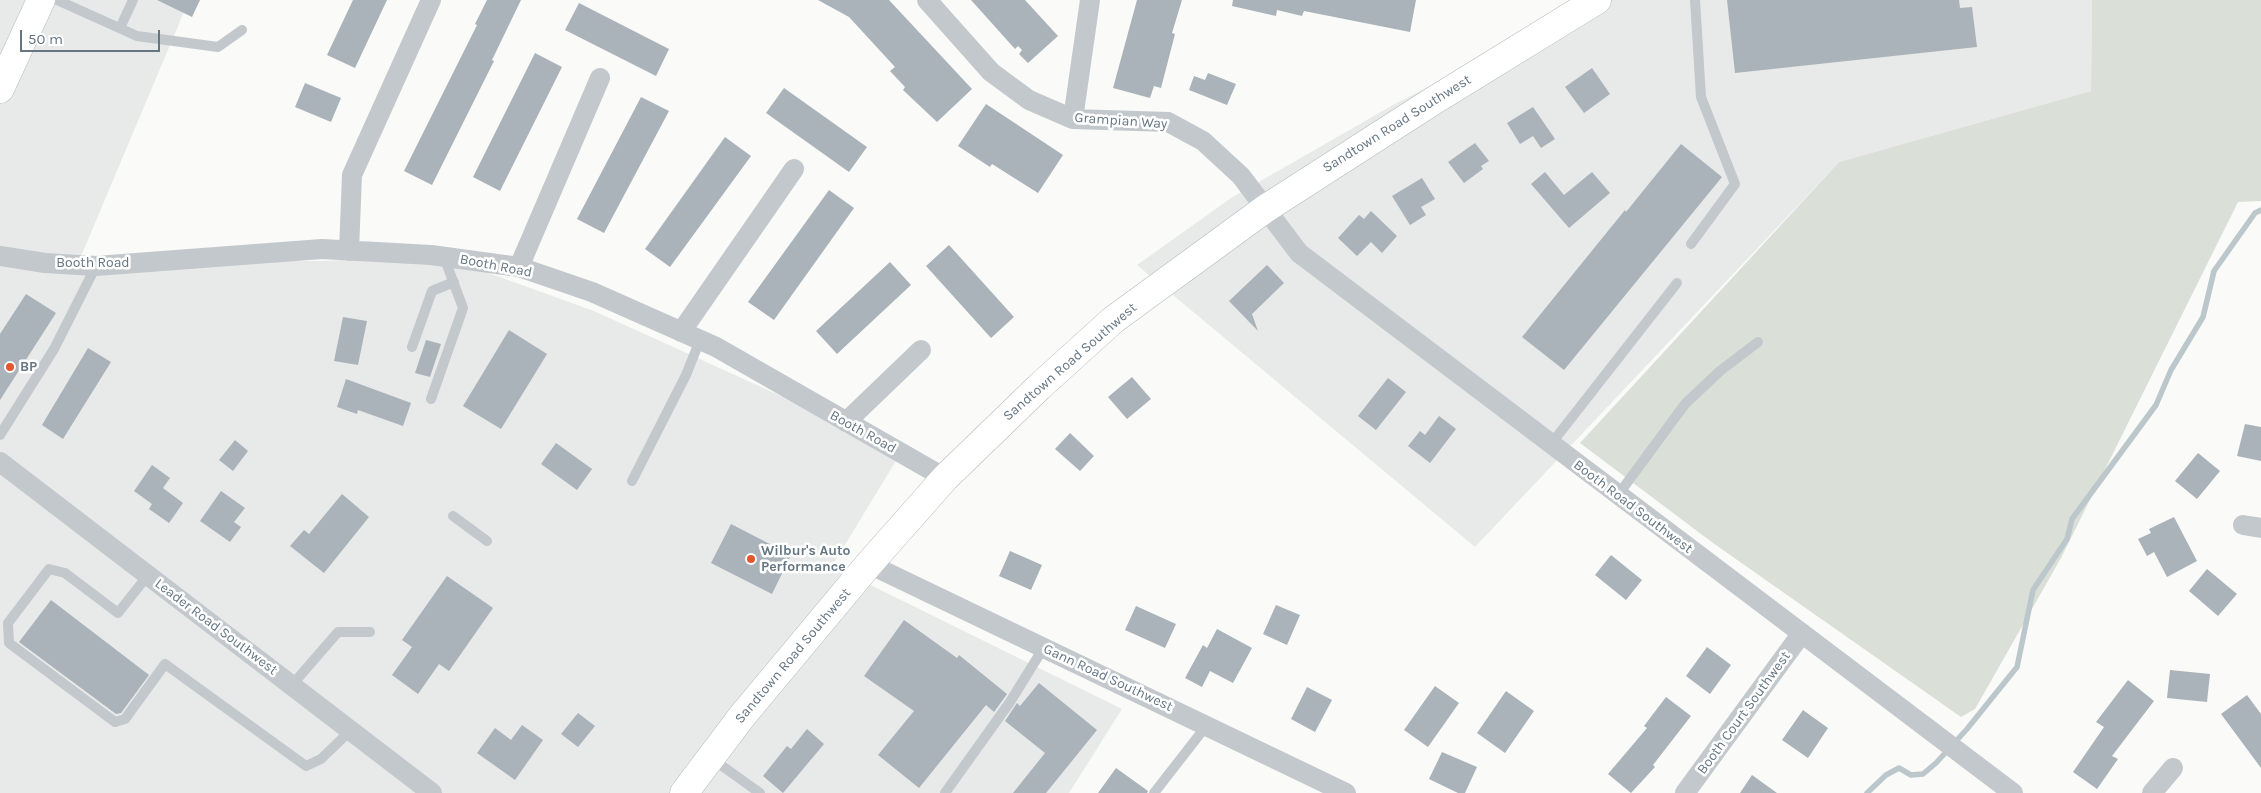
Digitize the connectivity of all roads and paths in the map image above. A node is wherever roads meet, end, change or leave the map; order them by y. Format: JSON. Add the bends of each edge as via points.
{"nodes":[{"id":1,"x":41,"y":0,"type":"edge"},
{"id":2,"x":57,"y":0,"type":"edge"},
{"id":3,"x":133,"y":0,"type":"edge"},
{"id":4,"x":431,"y":0,"type":"edge"},
{"id":5,"x":927,"y":0,"type":"edge"},
{"id":6,"x":1090,"y":0,"type":"edge"},
{"id":7,"x":1598,"y":0,"type":"edge"},
{"id":8,"x":1695,"y":0,"type":"edge"},
{"id":9,"x":120,"y":28,"type":"junction"},
{"id":10,"x":242,"y":30,"type":"dead end"},
{"id":11,"x":600,"y":78,"type":"dead end"},
{"id":12,"x":2,"y":81,"type":"edge"},
{"id":13,"x":1073,"y":120,"type":"junction"},
{"id":14,"x":794,"y":169,"type":"dead end"},
{"id":15,"x":1265,"y":209,"type":"junction"},
{"id":16,"x":1691,"y":244,"type":"dead end"},
{"id":17,"x":349,"y":251,"type":"junction"},
{"id":18,"x":0,"y":256,"type":"edge"},
{"id":19,"x":444,"y":257,"type":"junction"},
{"id":20,"x":96,"y":266,"type":"junction"},
{"id":21,"x":519,"y":267,"type":"junction"},
{"id":22,"x":454,"y":282,"type":"junction"},
{"id":23,"x":1677,"y":283,"type":"dead end"},
{"id":24,"x":681,"y":332,"type":"junction"},
{"id":25,"x":700,"y":340,"type":"junction"},
{"id":26,"x":1758,"y":342,"type":"dead end"},
{"id":27,"x":412,"y":347,"type":"dead end"},
{"id":28,"x":921,"y":350,"type":"dead end"},
{"id":29,"x":430,"y":399,"type":"dead end"},
{"id":30,"x":846,"y":422,"type":"junction"},
{"id":31,"x":0,"y":435,"type":"edge"},
{"id":32,"x":1551,"y":444,"type":"junction"},
{"id":33,"x":0,"y":462,"type":"edge"},
{"id":34,"x":945,"y":478,"type":"junction"},
{"id":35,"x":632,"y":481,"type":"dead end"},
{"id":36,"x":1618,"y":495,"type":"junction"},
{"id":37,"x":453,"y":516,"type":"dead end"},
{"id":38,"x":487,"y":541,"type":"dead end"},
{"id":39,"x":869,"y":564,"type":"junction"},
{"id":40,"x":148,"y":575,"type":"junction"},
{"id":41,"x":370,"y":632,"type":"dead end"},
{"id":42,"x":1802,"y":633,"type":"junction"},
{"id":43,"x":1044,"y":647,"type":"junction"},
{"id":44,"x":292,"y":685,"type":"junction"},
{"id":45,"x":1207,"y":725,"type":"junction"},
{"id":46,"x":351,"y":730,"type":"junction"},
{"id":47,"x":710,"y":758,"type":"junction"},
{"id":48,"x":2172,"y":768,"type":"dead end"},
{"id":49,"x":432,"y":793,"type":"edge"},
{"id":50,"x":684,"y":793,"type":"edge"},
{"id":51,"x":760,"y":793,"type":"edge"},
{"id":52,"x":945,"y":793,"type":"edge"},
{"id":53,"x":1154,"y":793,"type":"edge"},
{"id":54,"x":1346,"y":793,"type":"edge"},
{"id":55,"x":1685,"y":793,"type":"edge"},
{"id":56,"x":2013,"y":793,"type":"edge"},
{"id":57,"x":2152,"y":793,"type":"edge"}],
"edges":[{"from":1,"to":12,"type":"street"},
{"from":2,"to":9,"type":"lane"},
{"from":3,"to":9,"type":"lane"},
{"from":4,"to":17,"type":"street","via":[[352,175]]},
{"from":5,"to":13,"type":"street","name":"Grampian Way","via":[[991,72],[1029,100]]},
{"from":6,"to":13,"type":"street"},
{"from":7,"to":15,"type":"street","name":"Sandtown Road Southwest"},
{"from":8,"to":16,"type":"lane","via":[[1701,97],[1735,184]]},
{"from":9,"to":10,"type":"lane","via":[[137,36],[218,47]]},
{"from":11,"to":21,"type":"street"},
{"from":13,"to":15,"type":"street","name":"Grampian Way","via":[[1168,122],[1203,141],[1241,176]]},
{"from":14,"to":24,"type":"street"},
{"from":15,"to":32,"type":"street","name":"Booth Road Southwest","via":[[1299,253]]},
{"from":15,"to":34,"type":"street","name":"Sandtown Road Southwest","via":[[1113,320]]},
{"from":17,"to":19,"type":"street","name":"Booth Road"},
{"from":17,"to":20,"type":"street","name":"Booth Road","via":[[322,250]]},
{"from":18,"to":20,"type":"street","name":"Booth Road"},
{"from":19,"to":21,"type":"street","name":"Booth Road"},
{"from":19,"to":22,"type":"lane"},
{"from":20,"to":31,"type":"lane","via":[[54,349]]},
{"from":21,"to":24,"type":"street","name":"Booth Road","via":[[592,292]]},
{"from":22,"to":27,"type":"lane","via":[[432,291]]},
{"from":22,"to":29,"type":"lane","via":[[464,308]]},
{"from":23,"to":32,"type":"lane"},
{"from":24,"to":25,"type":"street","name":"Booth Road"},
{"from":25,"to":30,"type":"street","name":"Booth Road"},
{"from":25,"to":35,"type":"lane","via":[[686,375]]},
{"from":26,"to":36,"type":"lane","via":[[1685,404]]},
{"from":28,"to":30,"type":"street"},
{"from":30,"to":34,"type":"street","name":"Booth Road"},
{"from":32,"to":36,"type":"street","name":"Booth Road Southwest"},
{"from":33,"to":40,"type":"street","name":"Leader Road Southwest"},
{"from":34,"to":39,"type":"street","name":"Sandtown Road Southwest"},
{"from":36,"to":42,"type":"street","name":"Booth Road Southwest"},
{"from":37,"to":38,"type":"lane"},
{"from":39,"to":43,"type":"street","name":"Gann Road Southwest"},
{"from":39,"to":47,"type":"street","name":"Sandtown Road Southwest"},
{"from":40,"to":44,"type":"street","name":"Leader Road Southwest"},
{"from":40,"to":46,"type":"lane","via":[[118,612],[65,573],[49,569],[8,623],[9,642],[115,722],[125,719],[165,664],[306,766],[321,759]]},
{"from":41,"to":44,"type":"lane","via":[[338,632]]},
{"from":42,"to":55,"type":"street","name":"Booth Court Southwest"},
{"from":42,"to":56,"type":"street","name":"Booth Road Southwest"},
{"from":43,"to":45,"type":"street","name":"Gann Road Southwest"},
{"from":43,"to":52,"type":"lane","via":[[1010,702]]},
{"from":44,"to":46,"type":"street","name":"Leader Road Southwest"},
{"from":45,"to":53,"type":"lane"},
{"from":45,"to":54,"type":"street","name":"Gann Road Southwest"},
{"from":46,"to":49,"type":"street","name":"Leader Road Southwest"},
{"from":47,"to":50,"type":"street","name":"Sandtown Road Southwest"},
{"from":47,"to":51,"type":"lane"},
{"from":48,"to":57,"type":"street"}]}
